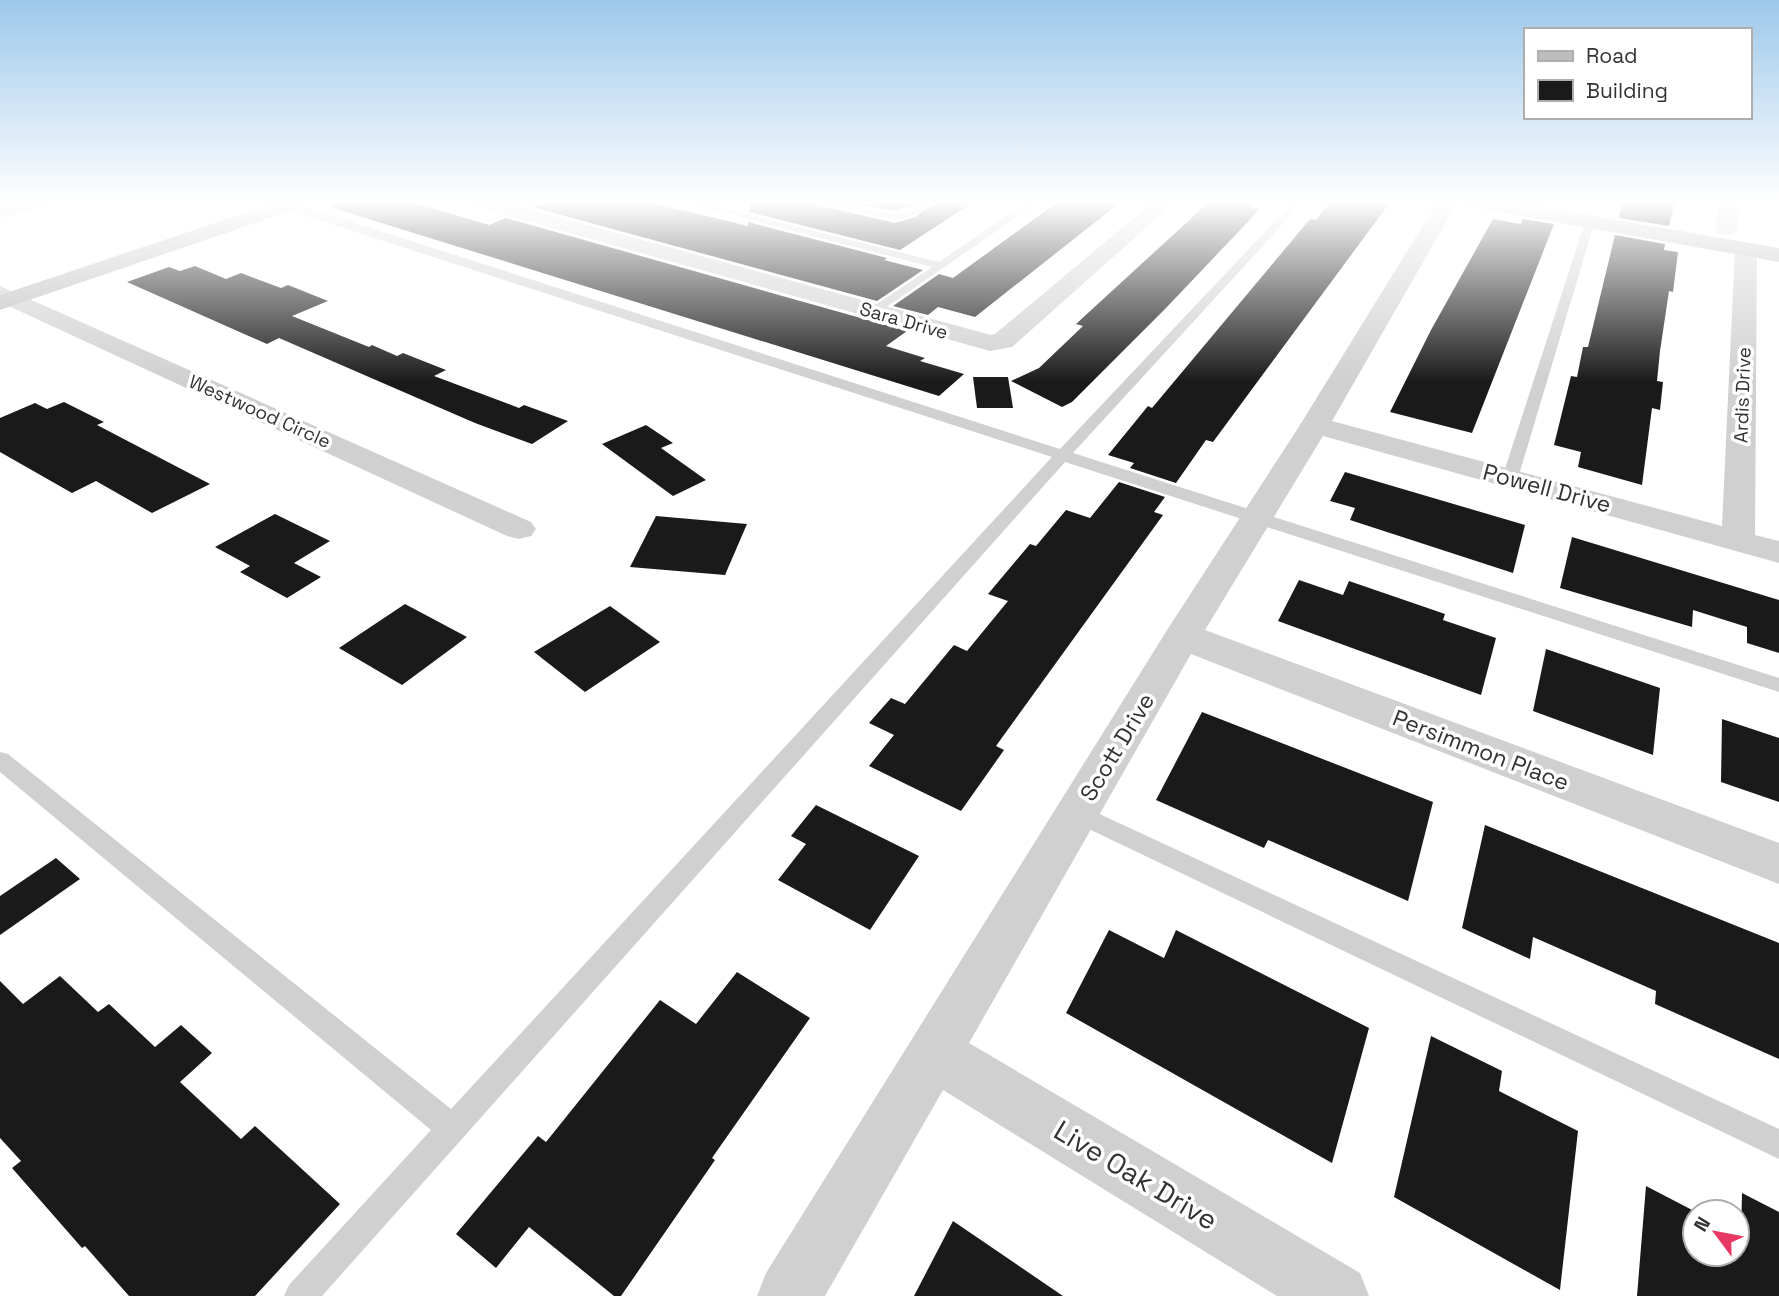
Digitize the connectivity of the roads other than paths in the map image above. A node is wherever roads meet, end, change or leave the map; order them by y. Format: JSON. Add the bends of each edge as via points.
{"nodes":[{"id":1,"x":87,"y":261,"type":"edge"},
{"id":2,"x":107,"y":261,"type":"edge"},
{"id":3,"x":456,"y":261,"type":"edge"},
{"id":4,"x":694,"y":261,"type":"edge"},
{"id":5,"x":923,"y":261,"type":"edge"},
{"id":6,"x":948,"y":261,"type":"edge"},
{"id":7,"x":1096,"y":261,"type":"edge"},
{"id":8,"x":1243,"y":261,"type":"edge"},
{"id":9,"x":1412,"y":261,"type":"edge"},
{"id":10,"x":1577,"y":261,"type":"edge"},
{"id":11,"x":1736,"y":261,"type":"edge"},
{"id":12,"x":941,"y":266,"type":"junction"},
{"id":13,"x":3,"y":294,"type":"edge"},
{"id":14,"x":875,"y":312,"type":"junction"},
{"id":15,"x":1315,"y":425,"type":"junction"},
{"id":16,"x":1062,"y":456,"type":"junction"},
{"id":17,"x":1510,"y":478,"type":"junction"},
{"id":18,"x":1257,"y":518,"type":"junction"},
{"id":19,"x":519,"y":529,"type":"dead end"},
{"id":20,"x":1738,"y":540,"type":"junction"},
{"id":21,"x":1779,"y":552,"type":"edge"},
{"id":22,"x":1182,"y":636,"type":"junction"},
{"id":23,"x":1779,"y":685,"type":"edge"},
{"id":24,"x":0,"y":760,"type":"edge"},
{"id":25,"x":1078,"y":813,"type":"junction"},
{"id":26,"x":1779,"y":864,"type":"edge"},
{"id":27,"x":936,"y":1054,"type":"junction"},
{"id":28,"x":452,"y":1128,"type":"junction"},
{"id":29,"x":1779,"y":1144,"type":"edge"},
{"id":30,"x":300,"y":1296,"type":"edge"},
{"id":31,"x":789,"y":1296,"type":"edge"},
{"id":32,"x":1337,"y":1296,"type":"edge"}],
"edges":[{"from":1,"to":13,"type":"main road"},
{"from":2,"to":13,"type":"main road"},
{"from":3,"to":16,"type":"lane"},
{"from":4,"to":14,"type":"street","name":"Sara Drive"},
{"from":5,"to":12,"type":"lane"},
{"from":6,"to":12,"type":"lane"},
{"from":7,"to":14,"type":"street","name":"Sara Drive","via":[[1003,341],[975,340]]},
{"from":8,"to":16,"type":"lane"},
{"from":9,"to":15,"type":"street","name":"Scott Drive"},
{"from":10,"to":17,"type":"lane"},
{"from":11,"to":20,"type":"street","name":"Ardis Drive"},
{"from":12,"to":14,"type":"lane"},
{"from":13,"to":19,"type":"street","name":"Westwood Circle"},
{"from":15,"to":17,"type":"street","name":"Powell Drive"},
{"from":15,"to":18,"type":"street","name":"Scott Drive"},
{"from":16,"to":18,"type":"lane"},
{"from":16,"to":28,"type":"lane"},
{"from":17,"to":20,"type":"street","name":"Powell Drive"},
{"from":18,"to":22,"type":"street","name":"Scott Drive"},
{"from":18,"to":23,"type":"lane"},
{"from":20,"to":21,"type":"street","name":"Powell Drive"},
{"from":22,"to":25,"type":"street","name":"Scott Drive"},
{"from":22,"to":26,"type":"street","name":"Persimmon Place"},
{"from":24,"to":28,"type":"lane"},
{"from":25,"to":27,"type":"street","name":"Scott Drive"},
{"from":25,"to":29,"type":"lane"},
{"from":27,"to":31,"type":"street","name":"Scott Drive"},
{"from":27,"to":32,"type":"street","name":"Live Oak Drive"},
{"from":28,"to":30,"type":"lane"}]}
